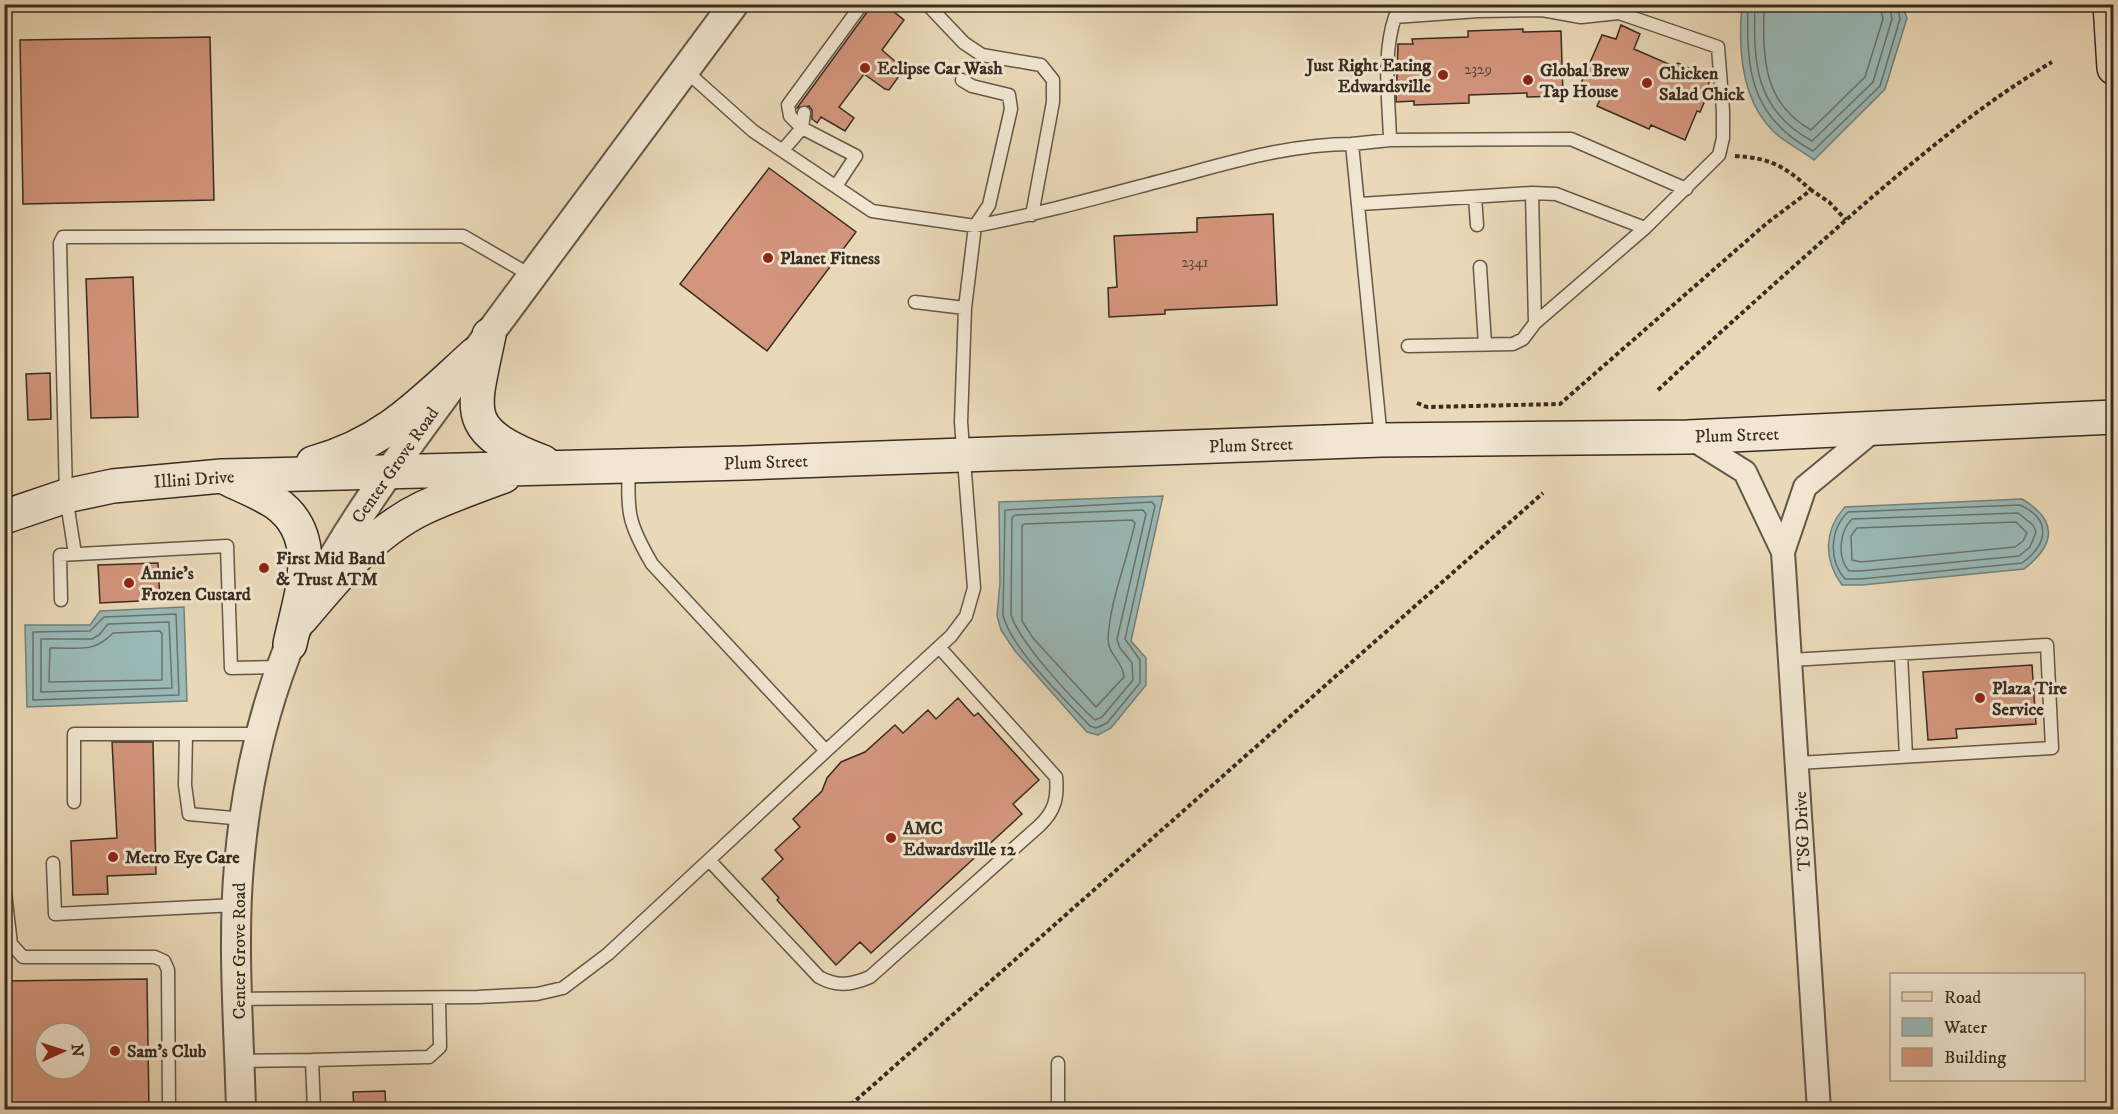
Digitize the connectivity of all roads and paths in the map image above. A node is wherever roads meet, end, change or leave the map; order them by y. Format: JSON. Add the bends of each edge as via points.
{"nodes":[{"id":1,"x":735,"y":4,"type":"edge"},
{"id":2,"x":862,"y":4,"type":"edge"},
{"id":3,"x":927,"y":4,"type":"edge"},
{"id":4,"x":2110,"y":4,"type":"edge"},
{"id":5,"x":2052,"y":62,"type":"dead end"},
{"id":6,"x":2114,"y":68,"type":"edge"},
{"id":7,"x":686,"y":70,"type":"junction"},
{"id":8,"x":962,"y":80,"type":"dead end"},
{"id":9,"x":804,"y":113,"type":"dead end"},
{"id":10,"x":802,"y":128,"type":"junction"},
{"id":11,"x":1390,"y":140,"type":"junction"},
{"id":12,"x":1352,"y":144,"type":"junction"},
{"id":13,"x":783,"y":150,"type":"junction"},
{"id":14,"x":1719,"y":155,"type":"junction"},
{"id":15,"x":836,"y":186,"type":"junction"},
{"id":16,"x":1686,"y":189,"type":"junction"},
{"id":17,"x":1811,"y":190,"type":"junction"},
{"id":18,"x":1532,"y":193,"type":"junction"},
{"id":19,"x":1475,"y":197,"type":"junction"},
{"id":20,"x":1360,"y":204,"type":"junction"},
{"id":21,"x":1032,"y":215,"type":"junction"},
{"id":22,"x":1846,"y":220,"type":"junction"},
{"id":23,"x":1477,"y":225,"type":"dead end"},
{"id":24,"x":975,"y":226,"type":"junction"},
{"id":25,"x":1645,"y":228,"type":"junction"},
{"id":26,"x":1480,"y":267,"type":"dead end"},
{"id":27,"x":532,"y":276,"type":"junction"},
{"id":28,"x":915,"y":302,"type":"dead end"},
{"id":29,"x":965,"y":308,"type":"junction"},
{"id":30,"x":1535,"y":323,"type":"junction"},
{"id":31,"x":482,"y":344,"type":"junction"},
{"id":32,"x":1485,"y":344,"type":"junction"},
{"id":33,"x":1408,"y":346,"type":"dead end"},
{"id":34,"x":1658,"y":390,"type":"dead end"},
{"id":35,"x":1417,"y":403,"type":"dead end"},
{"id":36,"x":2114,"y":417,"type":"edge"},
{"id":37,"x":1874,"y":430,"type":"junction"},
{"id":38,"x":1688,"y":437,"type":"junction"},
{"id":39,"x":1381,"y":440,"type":"junction"},
{"id":40,"x":963,"y":456,"type":"junction"},
{"id":41,"x":629,"y":464,"type":"junction"},
{"id":42,"x":542,"y":466,"type":"junction"},
{"id":43,"x":389,"y":471,"type":"junction"},
{"id":44,"x":222,"y":476,"type":"junction"},
{"id":45,"x":1543,"y":493,"type":"dead end"},
{"id":46,"x":66,"y":496,"type":"junction"},
{"id":47,"x":4,"y":517,"type":"edge"},
{"id":48,"x":1783,"y":552,"type":"junction"},
{"id":49,"x":75,"y":554,"type":"junction"},
{"id":50,"x":62,"y":600,"type":"dead end"},
{"id":51,"x":291,"y":643,"type":"junction"},
{"id":52,"x":939,"y":647,"type":"junction"},
{"id":53,"x":1901,"y":654,"type":"junction"},
{"id":54,"x":1791,"y":660,"type":"junction"},
{"id":55,"x":186,"y":734,"type":"junction"},
{"id":56,"x":260,"y":734,"type":"junction"},
{"id":57,"x":826,"y":751,"type":"junction"},
{"id":58,"x":1906,"y":756,"type":"junction"},
{"id":59,"x":1798,"y":763,"type":"junction"},
{"id":60,"x":74,"y":802,"type":"dead end"},
{"id":61,"x":244,"y":819,"type":"junction"},
{"id":62,"x":709,"y":860,"type":"junction"},
{"id":63,"x":53,"y":863,"type":"dead end"},
{"id":64,"x":4,"y":885,"type":"edge"},
{"id":65,"x":238,"y":905,"type":"junction"},
{"id":66,"x":439,"y":998,"type":"junction"},
{"id":67,"x":239,"y":999,"type":"junction"},
{"id":68,"x":312,"y":1060,"type":"junction"},
{"id":69,"x":240,"y":1061,"type":"junction"},
{"id":70,"x":1058,"y":1063,"type":"dead end"},
{"id":71,"x":169,"y":1110,"type":"edge"},
{"id":72,"x":241,"y":1110,"type":"edge"},
{"id":73,"x":314,"y":1110,"type":"edge"},
{"id":74,"x":845,"y":1110,"type":"edge"},
{"id":75,"x":1058,"y":1110,"type":"edge"},
{"id":76,"x":1819,"y":1110,"type":"edge"}],
"edges":[{"from":1,"to":7,"type":"street","name":"Center Grove Road"},
{"from":2,"to":10,"type":"lane","via":[[788,105],[790,116]]},
{"from":3,"to":21,"type":"lane","via":[[964,43],[982,55],[1041,65],[1053,80],[1053,102]]},
{"from":4,"to":6,"type":"main road"},
{"from":5,"to":22,"type":"path","via":[[1949,133]]},
{"from":7,"to":13,"type":"lane","via":[[753,131]]},
{"from":7,"to":27,"type":"street","name":"Center Grove Road"},
{"from":8,"to":24,"type":"lane","via":[[1009,95],[1011,109],[989,205]]},
{"from":9,"to":10,"type":"lane"},
{"from":10,"to":13,"type":"lane"},
{"from":10,"to":15,"type":"lane","via":[[856,156]]},
{"from":11,"to":12,"type":"lane"},
{"from":11,"to":14,"type":"lane","via":[[1389,34],[1395,17],[1542,10],[1581,17],[1619,14],[1718,47],[1724,111]]},
{"from":11,"to":16,"type":"lane","via":[[1571,139]]},
{"from":12,"to":20,"type":"lane"},
{"from":12,"to":21,"type":"lane","via":[[1319,144],[1269,152]]},
{"from":13,"to":15,"type":"lane"},
{"from":14,"to":16,"type":"lane"},
{"from":14,"to":17,"type":"path","via":[[1766,159],[1793,173]]},
{"from":15,"to":24,"type":"lane","via":[[872,211]]},
{"from":16,"to":25,"type":"lane"},
{"from":17,"to":22,"type":"path"},
{"from":17,"to":35,"type":"path","via":[[1767,223],[1560,404],[1427,407]]},
{"from":18,"to":19,"type":"lane"},
{"from":18,"to":25,"type":"lane","via":[[1556,194]]},
{"from":18,"to":30,"type":"lane"},
{"from":19,"to":20,"type":"lane"},
{"from":19,"to":23,"type":"lane"},
{"from":20,"to":39,"type":"lane"},
{"from":21,"to":24,"type":"lane"},
{"from":22,"to":34,"type":"path"},
{"from":24,"to":29,"type":"lane"},
{"from":25,"to":30,"type":"lane"},
{"from":26,"to":32,"type":"lane"},
{"from":27,"to":31,"type":"street","name":"Center Grove Road"},
{"from":27,"to":46,"type":"lane","via":[[463,236],[63,237],[60,243]]},
{"from":28,"to":29,"type":"lane"},
{"from":29,"to":40,"type":"lane"},
{"from":30,"to":32,"type":"lane","via":[[1523,339],[1513,344]]},
{"from":31,"to":42,"type":"main road","via":[[477,413],[482,427],[493,439]]},
{"from":31,"to":43,"type":"street","name":"Center Grove Road"},
{"from":31,"to":44,"type":"main road","via":[[400,421],[354,450],[280,471]]},
{"from":32,"to":33,"type":"lane"},
{"from":36,"to":37,"type":"main road","name":"Plum Street"},
{"from":37,"to":38,"type":"main road","name":"Plum Street"},
{"from":37,"to":48,"type":"street","name":"TSG Drive","via":[[1805,487]]},
{"from":38,"to":39,"type":"main road","name":"Plum Street"},
{"from":38,"to":48,"type":"street","name":"TSG Drive","via":[[1745,472]]},
{"from":39,"to":40,"type":"main road","name":"Plum Street"},
{"from":40,"to":41,"type":"main road","name":"Plum Street"},
{"from":40,"to":52,"type":"lane","via":[[974,588],[966,616]]},
{"from":41,"to":42,"type":"main road","name":"Plum Street"},
{"from":41,"to":57,"type":"lane","via":[[628,505],[633,532],[652,564]]},
{"from":42,"to":43,"type":"main road","name":"Plum Street"},
{"from":42,"to":51,"type":"main road","via":[[421,509],[385,532],[353,559]]},
{"from":43,"to":44,"type":"main road","name":"Illini Drive"},
{"from":43,"to":51,"type":"street","name":"Center Grove Road","via":[[346,535]]},
{"from":44,"to":46,"type":"main road","name":"Illini Drive","via":[[113,486]]},
{"from":44,"to":51,"type":"main road","via":[[275,502],[300,529],[307,567]]},
{"from":45,"to":74,"type":"path"},
{"from":46,"to":47,"type":"main road","name":"Illini Drive"},
{"from":46,"to":49,"type":"lane"},
{"from":48,"to":54,"type":"street","name":"TSG Drive"},
{"from":49,"to":50,"type":"lane","via":[[60,555]]},
{"from":49,"to":51,"type":"lane","via":[[226,546],[231,668]]},
{"from":51,"to":56,"type":"street","name":"Center Grove Road"},
{"from":52,"to":57,"type":"lane"},
{"from":52,"to":62,"type":"lane","via":[[1056,777],[1052,813],[1039,826],[870,977],[855,984],[832,984],[819,976]]},
{"from":53,"to":54,"type":"lane"},
{"from":53,"to":58,"type":"lane"},
{"from":53,"to":58,"type":"lane","via":[[2047,645],[2052,747]]},
{"from":54,"to":59,"type":"street","name":"TSG Drive"},
{"from":55,"to":56,"type":"lane"},
{"from":55,"to":60,"type":"lane","via":[[74,735]]},
{"from":55,"to":61,"type":"lane","via":[[189,814]]},
{"from":56,"to":61,"type":"street","name":"Center Grove Road"},
{"from":57,"to":62,"type":"lane"},
{"from":58,"to":59,"type":"lane"},
{"from":59,"to":76,"type":"street","name":"TSG Drive"},
{"from":61,"to":65,"type":"street","name":"Center Grove Road"},
{"from":62,"to":66,"type":"lane","via":[[608,954],[563,988],[537,994]]},
{"from":63,"to":65,"type":"lane","via":[[55,914]]},
{"from":64,"to":71,"type":"lane","via":[[11,944],[23,957],[155,957],[164,961],[168,970]]},
{"from":65,"to":67,"type":"street","name":"Center Grove Road"},
{"from":66,"to":67,"type":"lane"},
{"from":66,"to":68,"type":"lane","via":[[440,1047],[429,1057]]},
{"from":67,"to":69,"type":"street","name":"Center Grove Road"},
{"from":68,"to":69,"type":"lane"},
{"from":68,"to":73,"type":"lane"},
{"from":69,"to":72,"type":"street","name":"Center Grove Road"},
{"from":70,"to":75,"type":"lane"}]}
